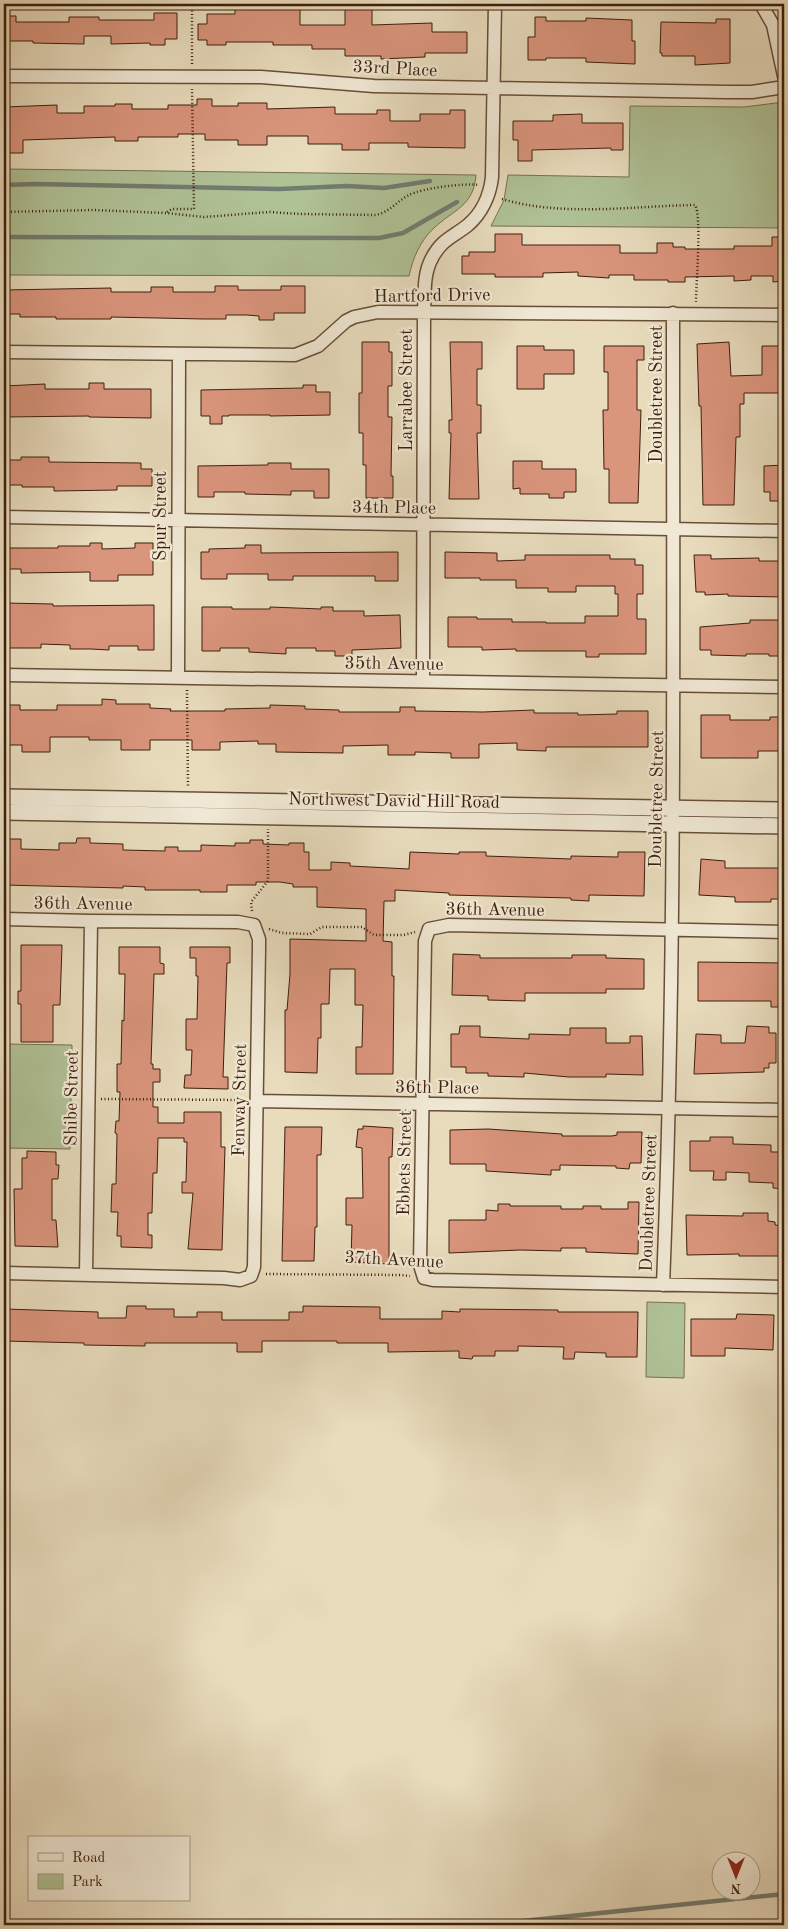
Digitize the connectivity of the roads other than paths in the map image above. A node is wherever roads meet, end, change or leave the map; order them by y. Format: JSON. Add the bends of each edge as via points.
{"nodes":[{"id":1,"x":495,"y":4,"type":"edge"},
{"id":2,"x":563,"y":4,"type":"edge"},
{"id":3,"x":762,"y":5,"type":"edge"},
{"id":4,"x":4,"y":76,"type":"edge"},
{"id":5,"x":784,"y":76,"type":"edge"},
{"id":6,"x":784,"y":87,"type":"edge"},
{"id":7,"x":493,"y":88,"type":"junction"},
{"id":8,"x":424,"y":311,"type":"junction"},
{"id":9,"x":673,"y":314,"type":"junction"},
{"id":10,"x":784,"y":315,"type":"edge"},
{"id":11,"x":4,"y":352,"type":"edge"},
{"id":12,"x":179,"y":354,"type":"junction"},
{"id":13,"x":4,"y":518,"type":"edge"},
{"id":14,"x":177,"y":521,"type":"junction"},
{"id":15,"x":424,"y":526,"type":"junction"},
{"id":16,"x":674,"y":529,"type":"junction"},
{"id":17,"x":784,"y":531,"type":"edge"},
{"id":18,"x":4,"y":675,"type":"edge"},
{"id":19,"x":183,"y":677,"type":"junction"},
{"id":20,"x":424,"y":681,"type":"junction"},
{"id":21,"x":674,"y":686,"type":"junction"},
{"id":22,"x":784,"y":687,"type":"edge"},
{"id":23,"x":4,"y":798,"type":"edge"},
{"id":24,"x":673,"y":808,"type":"junction"},
{"id":25,"x":784,"y":810,"type":"edge"},
{"id":26,"x":4,"y":812,"type":"edge"},
{"id":27,"x":673,"y":824,"type":"junction"},
{"id":28,"x":784,"y":826,"type":"edge"},
{"id":29,"x":4,"y":919,"type":"edge"},
{"id":30,"x":91,"y":922,"type":"junction"},
{"id":31,"x":254,"y":925,"type":"joint"},
{"id":32,"x":429,"y":929,"type":"joint"},
{"id":33,"x":672,"y":930,"type":"junction"},
{"id":34,"x":784,"y":932,"type":"edge"},
{"id":35,"x":257,"y":1101,"type":"junction"},
{"id":36,"x":423,"y":1104,"type":"junction"},
{"id":37,"x":668,"y":1107,"type":"junction"},
{"id":38,"x":784,"y":1110,"type":"edge"},
{"id":39,"x":4,"y":1273,"type":"edge"},
{"id":40,"x":86,"y":1275,"type":"junction"},
{"id":41,"x":424,"y":1278,"type":"joint"},
{"id":42,"x":663,"y":1285,"type":"junction"},
{"id":43,"x":784,"y":1287,"type":"edge"}],
"edges":[{"from":1,"to":7,"type":"street","name":"Larrabee Street"},
{"from":2,"to":3,"type":"lane"},
{"from":3,"to":5,"type":"street","via":[[776,34]]},
{"from":4,"to":7,"type":"street","name":"33rd Place","via":[[261,77],[374,86]]},
{"from":6,"to":7,"type":"street","name":"33rd Place","via":[[741,92]]},
{"from":7,"to":8,"type":"street","name":"Larrabee Street","via":[[487,200],[469,224],[444,241],[432,258],[426,270]]},
{"from":8,"to":9,"type":"street","name":"Hartford Drive"},
{"from":8,"to":12,"type":"street","name":"Hartford Drive","via":[[378,312],[354,317],[318,346],[295,355]]},
{"from":8,"to":15,"type":"street","name":"Larrabee Street"},
{"from":9,"to":10,"type":"street","name":"Hartford Drive"},
{"from":9,"to":16,"type":"street","name":"Doubletree Street"},
{"from":11,"to":12,"type":"street","name":"Hartford Drive"},
{"from":12,"to":14,"type":"street","name":"Spur Street"},
{"from":13,"to":14,"type":"street","name":"34th Place"},
{"from":14,"to":15,"type":"street","name":"34th Place"},
{"from":14,"to":19,"type":"street","name":"Spur Street"},
{"from":15,"to":16,"type":"street","name":"34th Place"},
{"from":15,"to":20,"type":"street","name":"Larrabee Street"},
{"from":16,"to":17,"type":"street","name":"34th Place"},
{"from":16,"to":21,"type":"street","name":"Doubletree Street"},
{"from":18,"to":19,"type":"street","name":"35th Avenue"},
{"from":19,"to":20,"type":"street","name":"35th Avenue"},
{"from":20,"to":21,"type":"street","name":"35th Avenue"},
{"from":21,"to":22,"type":"street","name":"35th Avenue"},
{"from":21,"to":24,"type":"street","name":"Doubletree Street"},
{"from":23,"to":24,"type":"street","name":"Northwest David Hill Road"},
{"from":24,"to":25,"type":"street","name":"Northwest David Hill Road"},
{"from":24,"to":27,"type":"street","name":"Doubletree Street"},
{"from":26,"to":27,"type":"street","name":"Northwest David Hill Road"},
{"from":27,"to":28,"type":"street","name":"Northwest David Hill Road"},
{"from":27,"to":33,"type":"street","name":"Doubletree Street"},
{"from":29,"to":30,"type":"street","name":"36th Avenue"},
{"from":30,"to":31,"type":"street","name":"36th Avenue","via":[[238,922]]},
{"from":30,"to":40,"type":"street","name":"Shibe Street"},
{"from":31,"to":35,"type":"street","name":"Fenway Street","via":[[259,939]]},
{"from":32,"to":33,"type":"street","name":"36th Avenue","via":[[449,925]]},
{"from":32,"to":36,"type":"street","name":"Ebbets Street","via":[[426,941]]},
{"from":33,"to":34,"type":"street","name":"36th Avenue"},
{"from":33,"to":37,"type":"street","name":"Doubletree Street"},
{"from":35,"to":36,"type":"street","name":"36th Place"},
{"from":35,"to":40,"type":"street","name":"Fenway Street","via":[[254,1266],[251,1276],[240,1280]]},
{"from":36,"to":37,"type":"street","name":"36th Place"},
{"from":36,"to":41,"type":"street","name":"Ebbets Street","via":[[420,1265]]},
{"from":37,"to":38,"type":"street","name":"36th Place"},
{"from":37,"to":42,"type":"street","name":"Doubletree Street"},
{"from":39,"to":40,"type":"street"},
{"from":41,"to":42,"type":"street","name":"37th Avenue"},
{"from":42,"to":43,"type":"street","name":"37th Avenue"}]}
